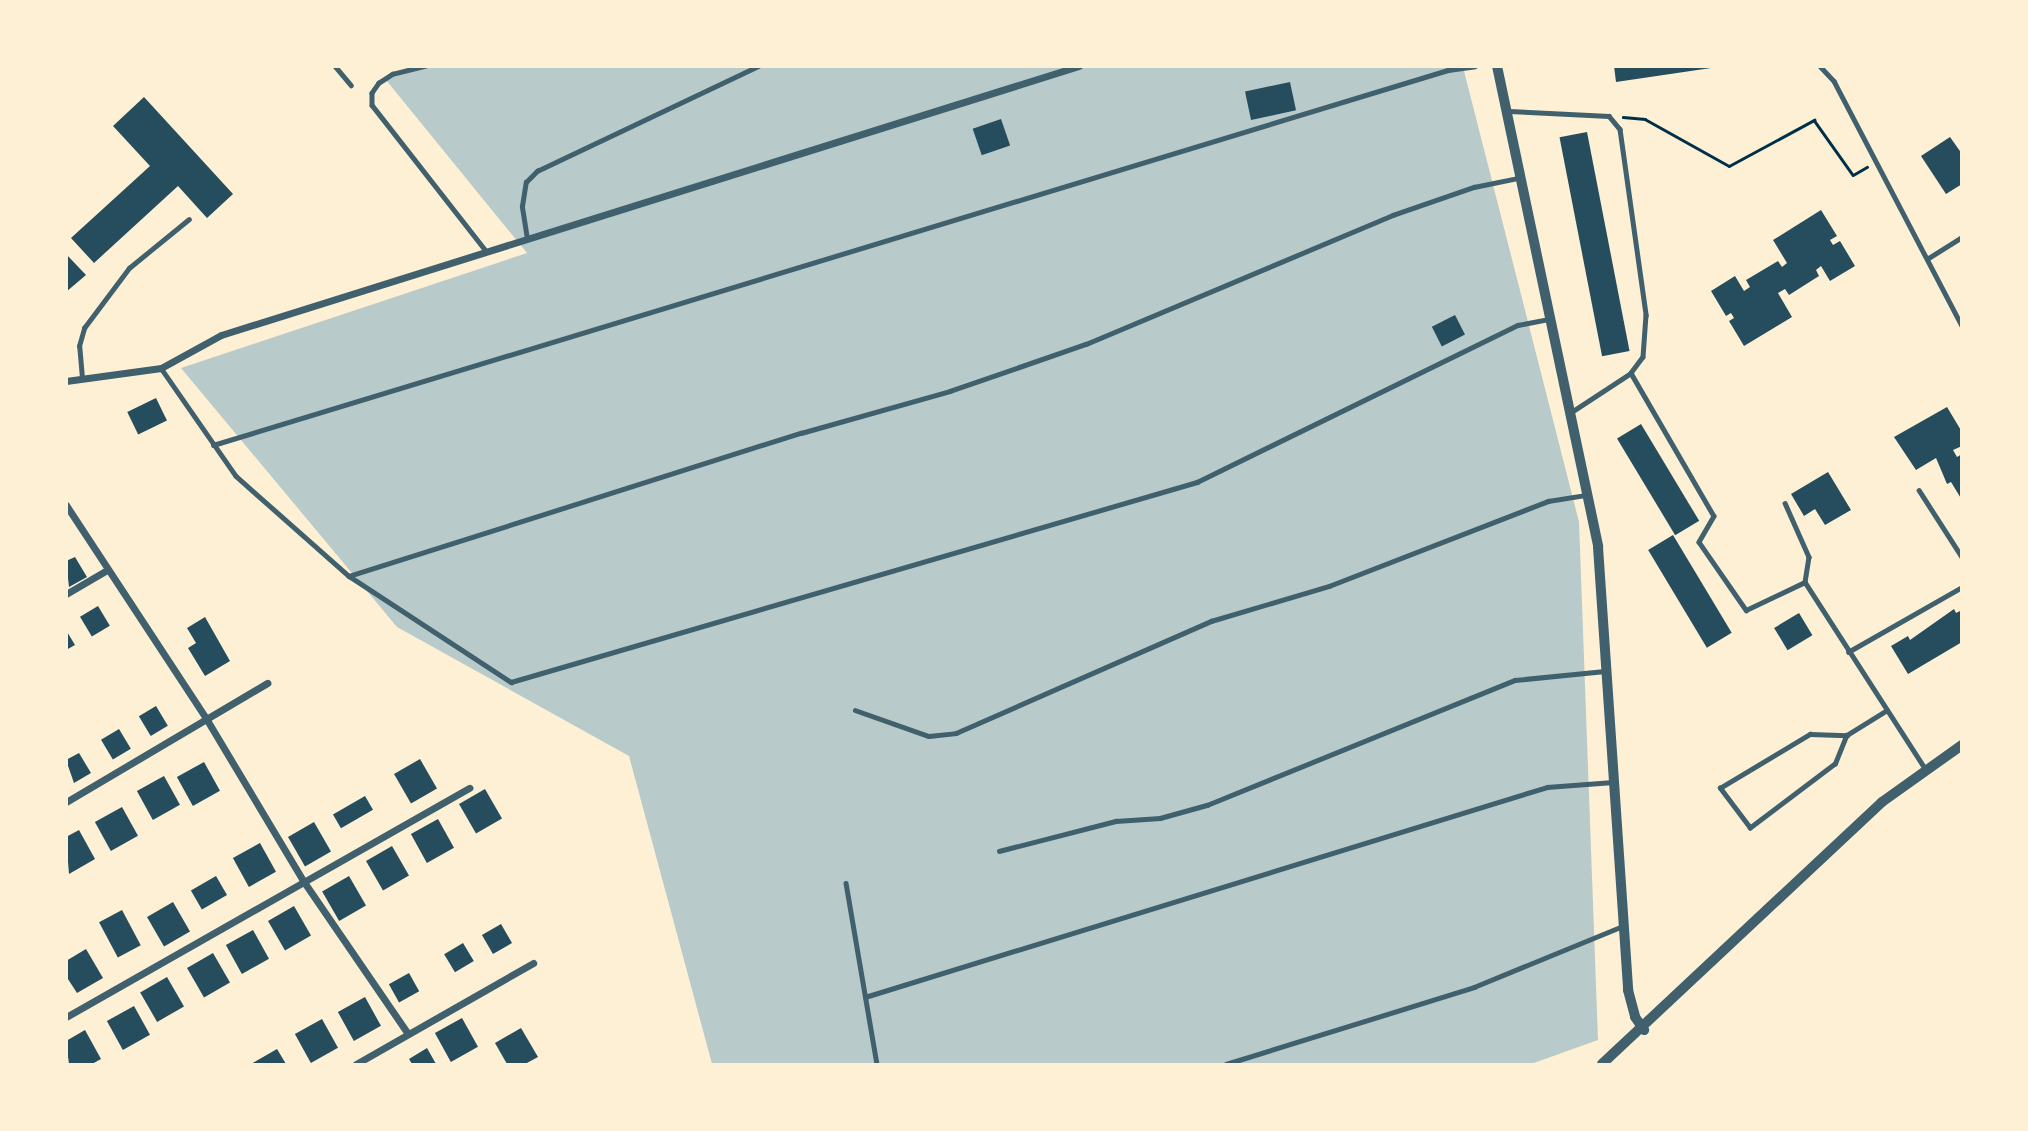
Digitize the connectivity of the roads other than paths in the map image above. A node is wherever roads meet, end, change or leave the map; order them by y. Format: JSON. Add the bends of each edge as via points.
{"nodes":[{"id":1,"x":335,"y":66,"type":"edge"},
{"id":2,"x":426,"y":66,"type":"edge"},
{"id":3,"x":758,"y":66,"type":"edge"},
{"id":4,"x":1079,"y":66,"type":"edge"},
{"id":5,"x":1475,"y":66,"type":"edge"},
{"id":6,"x":1497,"y":66,"type":"edge"},
{"id":7,"x":1820,"y":66,"type":"edge"},
{"id":8,"x":351,"y":85,"type":"dead end"},
{"id":9,"x":1505,"y":111,"type":"junction"},
{"id":10,"x":1519,"y":178,"type":"junction"},
{"id":11,"x":189,"y":219,"type":"dead end"},
{"id":12,"x":1962,"y":237,"type":"edge"},
{"id":13,"x":527,"y":240,"type":"junction"},
{"id":14,"x":487,"y":252,"type":"junction"},
{"id":15,"x":1927,"y":259,"type":"junction"},
{"id":16,"x":1550,"y":319,"type":"junction"},
{"id":17,"x":1962,"y":326,"type":"edge"},
{"id":18,"x":161,"y":368,"type":"junction"},
{"id":19,"x":1631,"y":373,"type":"junction"},
{"id":20,"x":82,"y":379,"type":"junction"},
{"id":21,"x":66,"y":381,"type":"edge"},
{"id":22,"x":1570,"y":413,"type":"junction"},
{"id":23,"x":214,"y":445,"type":"junction"},
{"id":24,"x":1919,"y":490,"type":"dead end"},
{"id":25,"x":1587,"y":494,"type":"junction"},
{"id":26,"x":1785,"y":503,"type":"dead end"},
{"id":27,"x":66,"y":505,"type":"edge"},
{"id":28,"x":1962,"y":557,"type":"edge"},
{"id":29,"x":107,"y":570,"type":"junction"},
{"id":30,"x":349,"y":576,"type":"junction"},
{"id":31,"x":1805,"y":582,"type":"junction"},
{"id":32,"x":1962,"y":587,"type":"edge"},
{"id":33,"x":66,"y":594,"type":"edge"},
{"id":34,"x":1848,"y":652,"type":"junction"},
{"id":35,"x":1606,"y":671,"type":"junction"},
{"id":36,"x":267,"y":683,"type":"dead end"},
{"id":37,"x":855,"y":710,"type":"dead end"},
{"id":38,"x":1886,"y":710,"type":"junction"},
{"id":39,"x":207,"y":720,"type":"junction"},
{"id":40,"x":1847,"y":735,"type":"junction"},
{"id":41,"x":1962,"y":745,"type":"edge"},
{"id":42,"x":1925,"y":768,"type":"junction"},
{"id":43,"x":1614,"y":782,"type":"junction"},
{"id":44,"x":469,"y":788,"type":"dead end"},
{"id":45,"x":66,"y":802,"type":"edge"},
{"id":46,"x":999,"y":851,"type":"dead end"},
{"id":47,"x":304,"y":882,"type":"junction"},
{"id":48,"x":846,"y":883,"type":"dead end"},
{"id":49,"x":1623,"y":926,"type":"junction"},
{"id":50,"x":533,"y":963,"type":"dead end"},
{"id":51,"x":865,"y":997,"type":"junction"},
{"id":52,"x":66,"y":1017,"type":"edge"},
{"id":53,"x":1644,"y":1030,"type":"junction"},
{"id":54,"x":408,"y":1034,"type":"junction"},
{"id":55,"x":356,"y":1065,"type":"edge"},
{"id":56,"x":877,"y":1065,"type":"edge"},
{"id":57,"x":1226,"y":1065,"type":"edge"},
{"id":58,"x":1602,"y":1065,"type":"edge"}],
"edges":[{"from":1,"to":8,"type":"lane"},
{"from":2,"to":14,"type":"lane","via":[[393,74],[379,83],[372,93],[372,105]]},
{"from":3,"to":13,"type":"lane","via":[[537,171],[526,182],[522,206]]},
{"from":4,"to":13,"type":"street"},
{"from":5,"to":23,"type":"lane","via":[[1435,74]]},
{"from":6,"to":9,"type":"street"},
{"from":7,"to":15,"type":"lane","via":[[1834,81]]},
{"from":9,"to":10,"type":"street"},
{"from":9,"to":19,"type":"lane","via":[[1609,116],[1620,129],[1646,315],[1643,357]]},
{"from":10,"to":16,"type":"street"},
{"from":10,"to":30,"type":"lane","via":[[1474,187],[1393,215],[1086,344],[950,391],[801,433]]},
{"from":11,"to":20,"type":"lane","via":[[129,268],[84,328],[79,346]]},
{"from":12,"to":15,"type":"lane"},
{"from":13,"to":14,"type":"street"},
{"from":14,"to":18,"type":"street","via":[[221,335]]},
{"from":15,"to":17,"type":"lane"},
{"from":16,"to":22,"type":"street"},
{"from":16,"to":30,"type":"lane","via":[[1517,325],[1197,482],[511,682]]},
{"from":18,"to":20,"type":"street"},
{"from":18,"to":23,"type":"lane"},
{"from":19,"to":22,"type":"lane"},
{"from":19,"to":31,"type":"lane","via":[[1714,516],[1699,542],[1746,610]]},
{"from":20,"to":21,"type":"street"},
{"from":22,"to":25,"type":"street"},
{"from":23,"to":30,"type":"lane","via":[[236,476]]},
{"from":24,"to":28,"type":"lane"},
{"from":25,"to":35,"type":"street","via":[[1598,547]]},
{"from":25,"to":37,"type":"lane","via":[[1548,501],[1329,586],[1211,621],[956,733],[929,736]]},
{"from":26,"to":31,"type":"lane","via":[[1809,557]]},
{"from":27,"to":29,"type":"street"},
{"from":29,"to":33,"type":"street"},
{"from":29,"to":39,"type":"street"},
{"from":31,"to":34,"type":"lane"},
{"from":32,"to":34,"type":"lane"},
{"from":34,"to":38,"type":"lane"},
{"from":35,"to":43,"type":"street"},
{"from":35,"to":46,"type":"lane","via":[[1515,680],[1207,805],[1160,818],[1116,821]]},
{"from":36,"to":39,"type":"street"},
{"from":38,"to":40,"type":"lane"},
{"from":38,"to":42,"type":"lane"},
{"from":39,"to":45,"type":"street"},
{"from":39,"to":47,"type":"street"},
{"from":40,"to":40,"type":"lane","via":[[1835,764],[1750,828],[1720,788],[1810,734]]},
{"from":41,"to":42,"type":"street"},
{"from":42,"to":53,"type":"street","via":[[1882,802]]},
{"from":43,"to":49,"type":"street"},
{"from":43,"to":51,"type":"lane","via":[[1547,787]]},
{"from":44,"to":47,"type":"street"},
{"from":47,"to":52,"type":"street"},
{"from":47,"to":54,"type":"street"},
{"from":48,"to":51,"type":"lane"},
{"from":49,"to":53,"type":"street","via":[[1630,1005]]},
{"from":49,"to":57,"type":"lane","via":[[1474,987]]},
{"from":50,"to":54,"type":"street"},
{"from":51,"to":56,"type":"lane"},
{"from":53,"to":58,"type":"street"},
{"from":54,"to":55,"type":"street"}]}
